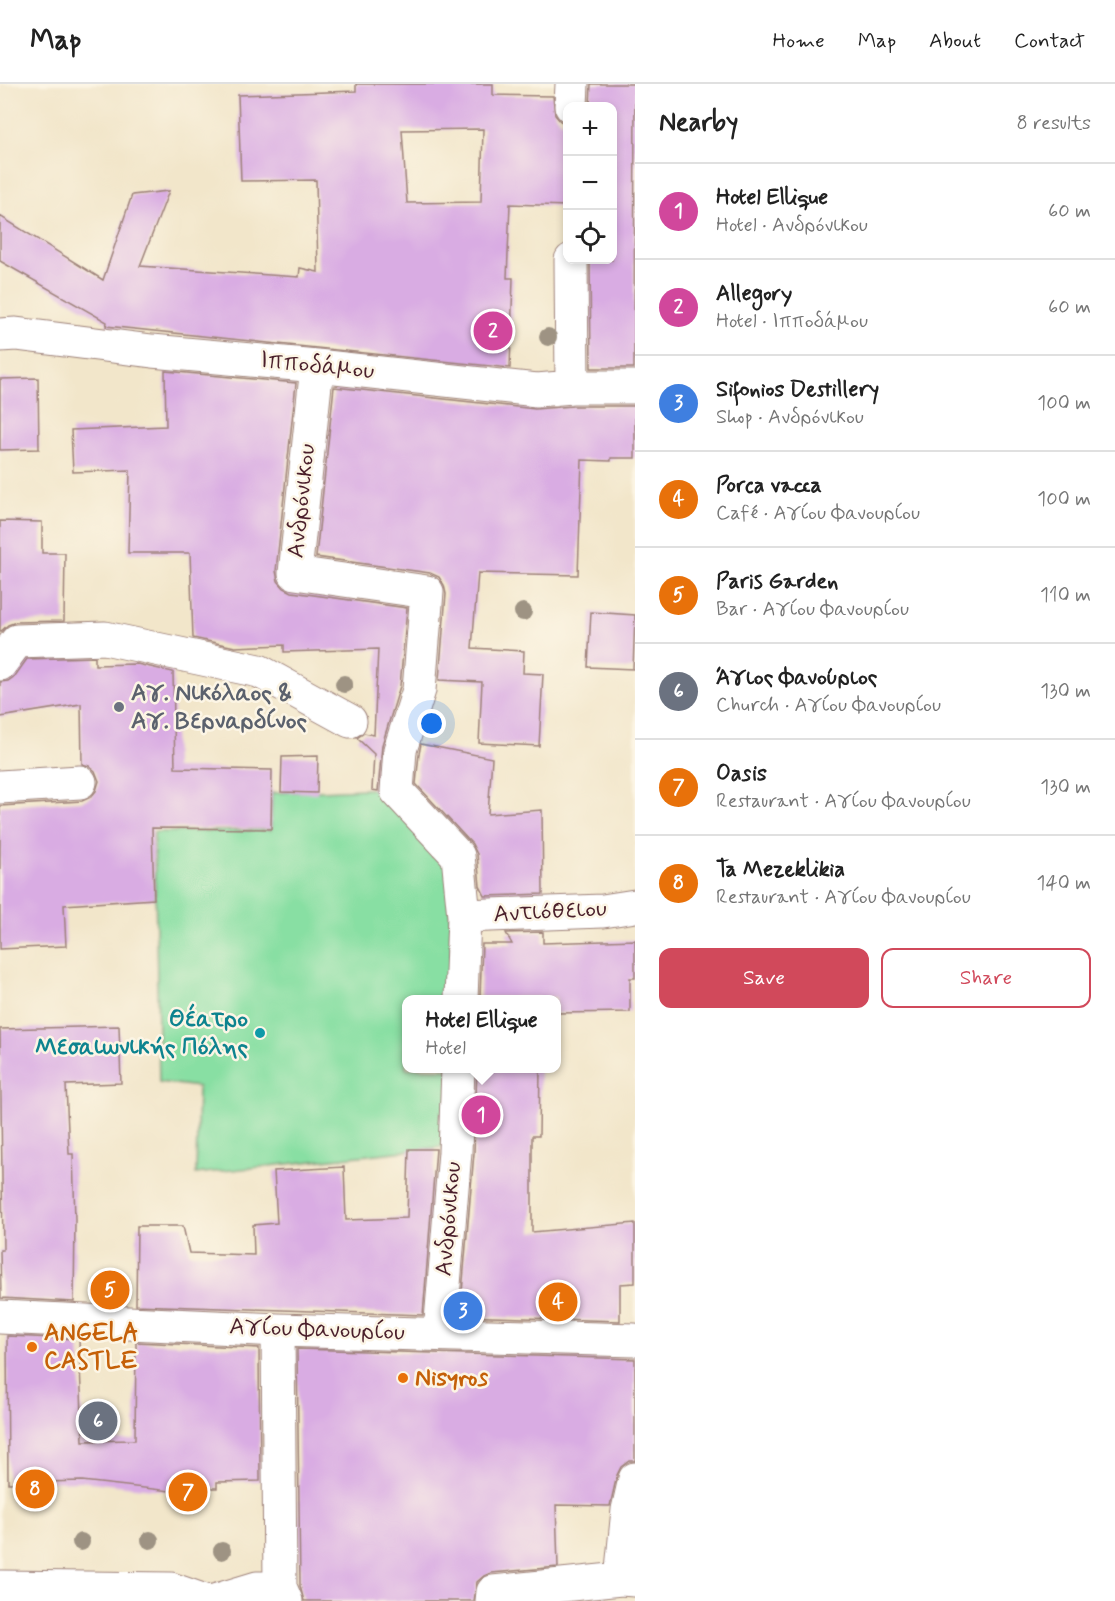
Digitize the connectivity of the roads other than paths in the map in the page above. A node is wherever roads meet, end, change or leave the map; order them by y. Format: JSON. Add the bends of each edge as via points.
{"nodes":[{"id":1,"x":572,"y":84,"type":"edge"},
{"id":2,"x":571,"y":102,"type":"edge"},
{"id":3,"x":571,"y":264,"type":"edge"},
{"id":4,"x":0,"y":335,"type":"edge"},
{"id":5,"x":317,"y":366,"type":"junction"},
{"id":6,"x":572,"y":387,"type":"junction"},
{"id":7,"x":635,"y":387,"type":"edge"},
{"id":8,"x":0,"y":664,"type":"edge"},
{"id":9,"x":350,"y":722,"type":"dead end"},
{"id":10,"x":80,"y":782,"type":"dead end"},
{"id":11,"x":0,"y":787,"type":"edge"},
{"id":12,"x":635,"y":906,"type":"edge"},
{"id":13,"x":464,"y":916,"type":"junction"},
{"id":14,"x":461,"y":995,"type":"edge"},
{"id":15,"x":458,"y":1073,"type":"edge"},
{"id":16,"x":0,"y":1317,"type":"edge"},
{"id":17,"x":278,"y":1330,"type":"junction"},
{"id":18,"x":440,"y":1333,"type":"junction"},
{"id":19,"x":635,"y":1340,"type":"edge"},
{"id":20,"x":635,"y":1479,"type":"edge"},
{"id":21,"x":628,"y":1580,"type":"edge"},
{"id":22,"x":0,"y":1587,"type":"edge"},
{"id":23,"x":283,"y":1594,"type":"edge"},
{"id":24,"x":205,"y":1601,"type":"edge"},
{"id":25,"x":214,"y":1601,"type":"edge"},
{"id":26,"x":492,"y":1601,"type":"edge"}],
"edges":[{"from":1,"to":2,"type":"street"},
{"from":3,"to":6,"type":"street"},
{"from":4,"to":5,"type":"street","name":"Ιπποδάμου"},
{"from":5,"to":6,"type":"street","name":"Ιπποδάμου","via":[[537,390]]},
{"from":5,"to":13,"type":"street","name":"Ανδρόνικου","via":[[295,573],[427,592],[418,690],[400,750],[398,791],[458,856]]},
{"from":6,"to":7,"type":"street","name":"Ιπποδάμου"},
{"from":8,"to":9,"type":"street","via":[[17,641],[105,638],[259,671]]},
{"from":10,"to":11,"type":"street"},
{"from":12,"to":13,"type":"street","name":"Αντιόθειου"},
{"from":13,"to":14,"type":"street","name":"Ανδρόνικου"},
{"from":15,"to":18,"type":"street","name":"Ανδρόνικου"},
{"from":16,"to":17,"type":"street","name":"Αγίου Φανουρίου"},
{"from":17,"to":18,"type":"street","name":"Αγίου Φανουρίου"},
{"from":17,"to":23,"type":"street"},
{"from":18,"to":19,"type":"street","name":"Αγίου Φανουρίου"},
{"from":20,"to":21,"type":"street","via":[[628,1510]]},
{"from":21,"to":26,"type":"street","via":[[493,1592]]},
{"from":22,"to":24,"type":"street","via":[[171,1589]]},
{"from":23,"to":25,"type":"street","via":[[257,1588]]}]}
